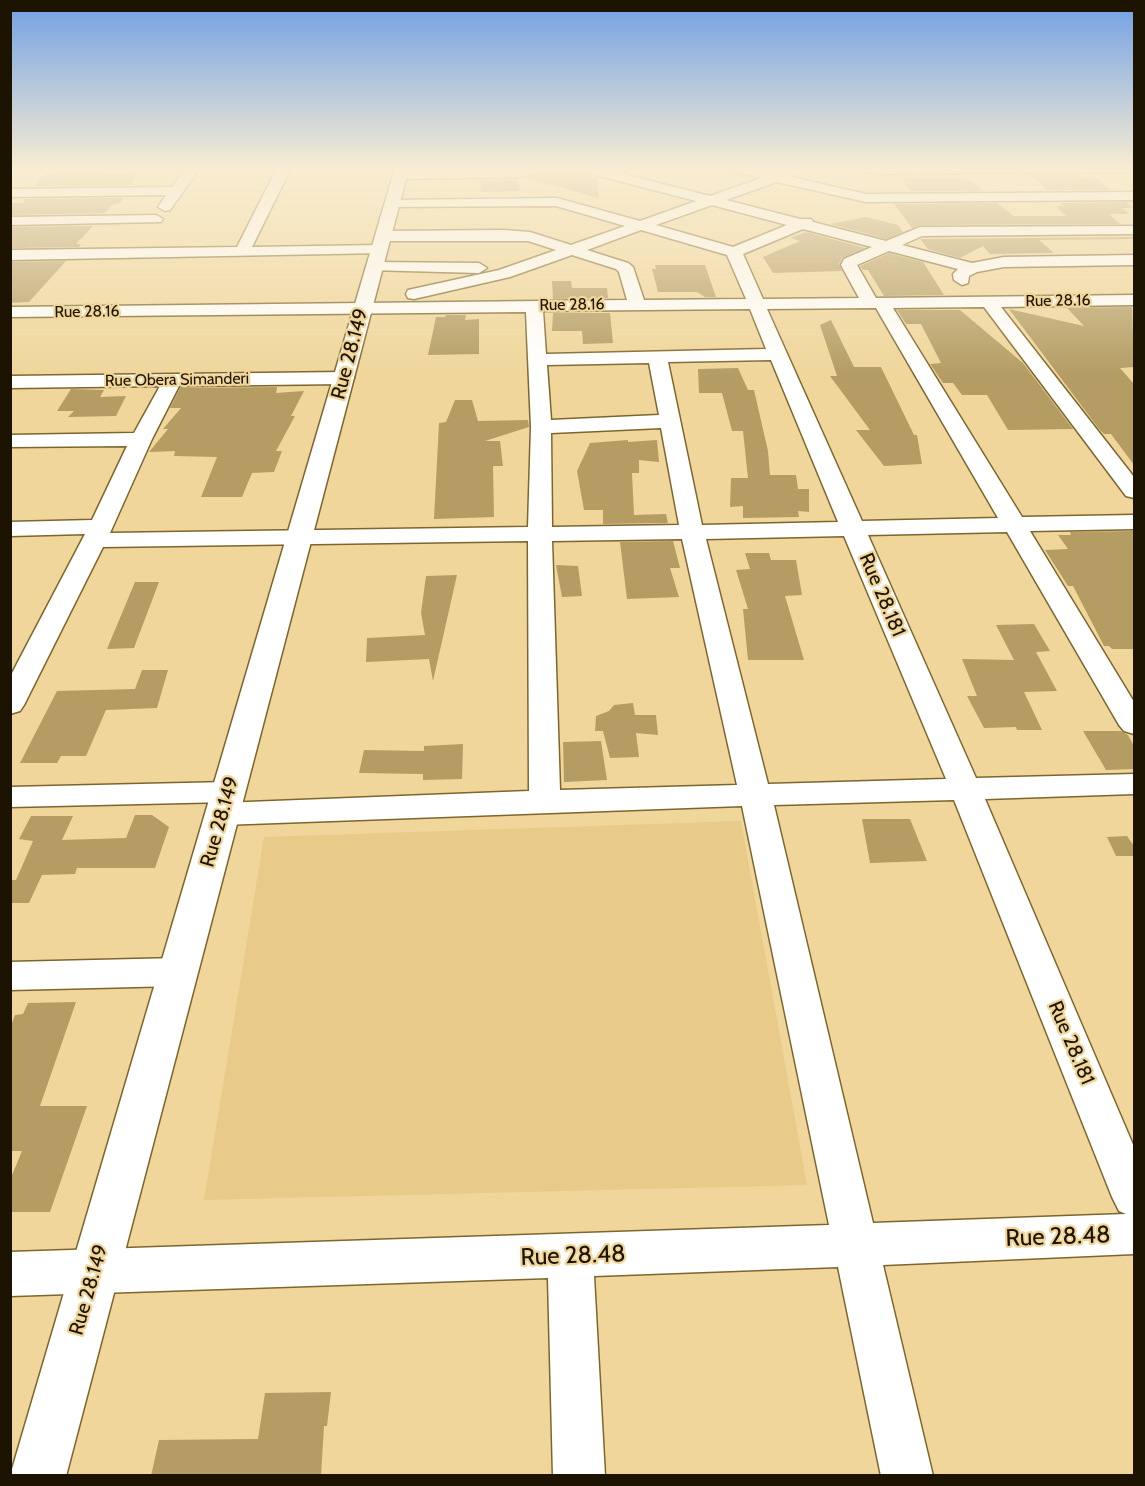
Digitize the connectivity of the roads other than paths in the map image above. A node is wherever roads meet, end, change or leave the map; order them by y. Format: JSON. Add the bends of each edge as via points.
{"nodes":[{"id":1,"x":143,"y":237,"type":"edge"},
{"id":2,"x":249,"y":237,"type":"edge"},
{"id":3,"x":304,"y":237,"type":"edge"},
{"id":4,"x":385,"y":237,"type":"edge"},
{"id":5,"x":425,"y":237,"type":"edge"},
{"id":6,"x":528,"y":237,"type":"edge"},
{"id":7,"x":606,"y":237,"type":"edge"},
{"id":8,"x":679,"y":237,"type":"edge"},
{"id":9,"x":770,"y":237,"type":"edge"},
{"id":10,"x":851,"y":237,"type":"edge"},
{"id":11,"x":910,"y":237,"type":"edge"},
{"id":12,"x":1068,"y":237,"type":"edge"},
{"id":13,"x":886,"y":247,"type":"junction"},
{"id":14,"x":575,"y":249,"type":"junction"},
{"id":15,"x":242,"y":252,"type":"junction"},
{"id":16,"x":734,"y":252,"type":"junction"},
{"id":17,"x":132,"y":253,"type":"junction"},
{"id":18,"x":10,"y":255,"type":"edge"},
{"id":19,"x":1134,"y":260,"type":"edge"},
{"id":20,"x":1093,"y":261,"type":"junction"},
{"id":21,"x":972,"y":268,"type":"junction"},
{"id":22,"x":504,"y":274,"type":"junction"},
{"id":23,"x":1134,"y":300,"type":"edge"},
{"id":24,"x":875,"y":302,"type":"junction"},
{"id":25,"x":983,"y":302,"type":"junction"},
{"id":26,"x":755,"y":303,"type":"junction"},
{"id":27,"x":637,"y":304,"type":"junction"},
{"id":28,"x":529,"y":306,"type":"junction"},
{"id":29,"x":372,"y":308,"type":"junction"},
{"id":30,"x":14,"y":321,"type":"edge"},
{"id":31,"x":778,"y":354,"type":"junction"},
{"id":32,"x":657,"y":356,"type":"junction"},
{"id":33,"x":538,"y":360,"type":"junction"},
{"id":34,"x":344,"y":378,"type":"junction"},
{"id":35,"x":172,"y":381,"type":"junction"},
{"id":36,"x":10,"y":382,"type":"edge"},
{"id":37,"x":671,"y":421,"type":"junction"},
{"id":38,"x":541,"y":427,"type":"junction"},
{"id":39,"x":141,"y":439,"type":"junction"},
{"id":40,"x":10,"y":441,"type":"edge"},
{"id":41,"x":1134,"y":491,"type":"edge"},
{"id":42,"x":1134,"y":522,"type":"edge"},
{"id":43,"x":1014,"y":524,"type":"junction"},
{"id":44,"x":10,"y":529,"type":"edge"},
{"id":45,"x":853,"y":529,"type":"junction"},
{"id":46,"x":692,"y":532,"type":"junction"},
{"id":47,"x":97,"y":533,"type":"junction"},
{"id":48,"x":540,"y":533,"type":"junction"},
{"id":49,"x":301,"y":536,"type":"junction"},
{"id":50,"x":21,"y":665,"type":"edge"},
{"id":51,"x":10,"y":705,"type":"edge"},
{"id":52,"x":1134,"y":725,"type":"edge"},
{"id":53,"x":1134,"y":784,"type":"edge"},
{"id":54,"x":966,"y":790,"type":"junction"},
{"id":55,"x":10,"y":797,"type":"edge"},
{"id":56,"x":756,"y":797,"type":"junction"},
{"id":57,"x":545,"y":801,"type":"junction"},
{"id":58,"x":225,"y":803,"type":"junction"},
{"id":59,"x":178,"y":972,"type":"junction"},
{"id":60,"x":10,"y":976,"type":"edge"},
{"id":61,"x":1134,"y":1197,"type":"edge"},
{"id":62,"x":1134,"y":1233,"type":"edge"},
{"id":63,"x":855,"y":1245,"type":"junction"},
{"id":64,"x":570,"y":1256,"type":"junction"},
{"id":65,"x":94,"y":1271,"type":"junction"},
{"id":66,"x":10,"y":1274,"type":"edge"},
{"id":67,"x":38,"y":1476,"type":"edge"},
{"id":68,"x":579,"y":1476,"type":"edge"},
{"id":69,"x":906,"y":1476,"type":"edge"}],
"edges":[{"from":1,"to":17,"type":"street"},
{"from":2,"to":15,"type":"street"},
{"from":3,"to":15,"type":"street"},
{"from":4,"to":29,"type":"street","name":"Rue 28.149"},
{"from":5,"to":22,"type":"street","via":[[478,267]]},
{"from":6,"to":14,"type":"street"},
{"from":7,"to":14,"type":"street"},
{"from":8,"to":16,"type":"street"},
{"from":9,"to":16,"type":"street"},
{"from":10,"to":13,"type":"street"},
{"from":11,"to":13,"type":"street"},
{"from":12,"to":20,"type":"street"},
{"from":13,"to":21,"type":"street"},
{"from":13,"to":24,"type":"street","via":[[849,265]]},
{"from":14,"to":22,"type":"street"},
{"from":14,"to":27,"type":"street","via":[[627,270]]},
{"from":15,"to":17,"type":"street"},
{"from":16,"to":26,"type":"street","name":"Rue 28.181"},
{"from":17,"to":18,"type":"street"},
{"from":19,"to":20,"type":"street"},
{"from":20,"to":21,"type":"street","via":[[1004,262]]},
{"from":20,"to":23,"type":"street"},
{"from":21,"to":25,"type":"street","via":[[961,278]]},
{"from":22,"to":28,"type":"street","via":[[524,286]]},
{"from":22,"to":29,"type":"street","via":[[403,296]]},
{"from":23,"to":25,"type":"street","name":"Rue 28.16"},
{"from":24,"to":25,"type":"street","name":"Rue 28.16"},
{"from":24,"to":26,"type":"street","name":"Rue 28.16"},
{"from":24,"to":43,"type":"street"},
{"from":25,"to":41,"type":"street"},
{"from":26,"to":27,"type":"street","name":"Rue 28.16"},
{"from":26,"to":31,"type":"street","name":"Rue 28.181"},
{"from":27,"to":28,"type":"street","name":"Rue 28.16"},
{"from":28,"to":29,"type":"street","name":"Rue 28.16"},
{"from":28,"to":33,"type":"street"},
{"from":29,"to":30,"type":"street","name":"Rue 28.16","via":[[32,312]]},
{"from":29,"to":34,"type":"street","name":"Rue 28.149"},
{"from":31,"to":32,"type":"street"},
{"from":31,"to":45,"type":"street","name":"Rue 28.181"},
{"from":32,"to":33,"type":"street"},
{"from":32,"to":37,"type":"street"},
{"from":33,"to":38,"type":"street"},
{"from":34,"to":35,"type":"street","name":"Rue Obera Simanderi"},
{"from":34,"to":49,"type":"street","name":"Rue 28.149"},
{"from":35,"to":36,"type":"street","name":"Rue Obera Simanderi"},
{"from":35,"to":39,"type":"street"},
{"from":37,"to":38,"type":"street"},
{"from":37,"to":46,"type":"street"},
{"from":38,"to":48,"type":"street"},
{"from":39,"to":40,"type":"street"},
{"from":39,"to":47,"type":"street"},
{"from":42,"to":43,"type":"street"},
{"from":43,"to":45,"type":"street"},
{"from":43,"to":52,"type":"street"},
{"from":44,"to":47,"type":"street"},
{"from":45,"to":46,"type":"street"},
{"from":45,"to":54,"type":"street","name":"Rue 28.181"},
{"from":46,"to":48,"type":"street"},
{"from":46,"to":56,"type":"street"},
{"from":47,"to":49,"type":"street"},
{"from":47,"to":50,"type":"street"},
{"from":48,"to":49,"type":"street"},
{"from":48,"to":57,"type":"street"},
{"from":49,"to":58,"type":"street","name":"Rue 28.149"},
{"from":50,"to":51,"type":"street"},
{"from":53,"to":54,"type":"street"},
{"from":54,"to":56,"type":"street"},
{"from":54,"to":61,"type":"street","name":"Rue 28.181"},
{"from":55,"to":58,"type":"street"},
{"from":56,"to":57,"type":"street"},
{"from":56,"to":63,"type":"street"},
{"from":57,"to":58,"type":"street"},
{"from":58,"to":59,"type":"street","name":"Rue 28.149"},
{"from":59,"to":60,"type":"street"},
{"from":59,"to":65,"type":"street","name":"Rue 28.149"},
{"from":62,"to":63,"type":"street","name":"Rue 28.48"},
{"from":63,"to":64,"type":"street","name":"Rue 28.48"},
{"from":63,"to":69,"type":"street"},
{"from":64,"to":65,"type":"street","name":"Rue 28.48"},
{"from":64,"to":68,"type":"street"},
{"from":65,"to":66,"type":"street","name":"Rue 28.48"},
{"from":65,"to":67,"type":"street","name":"Rue 28.149"}]}
